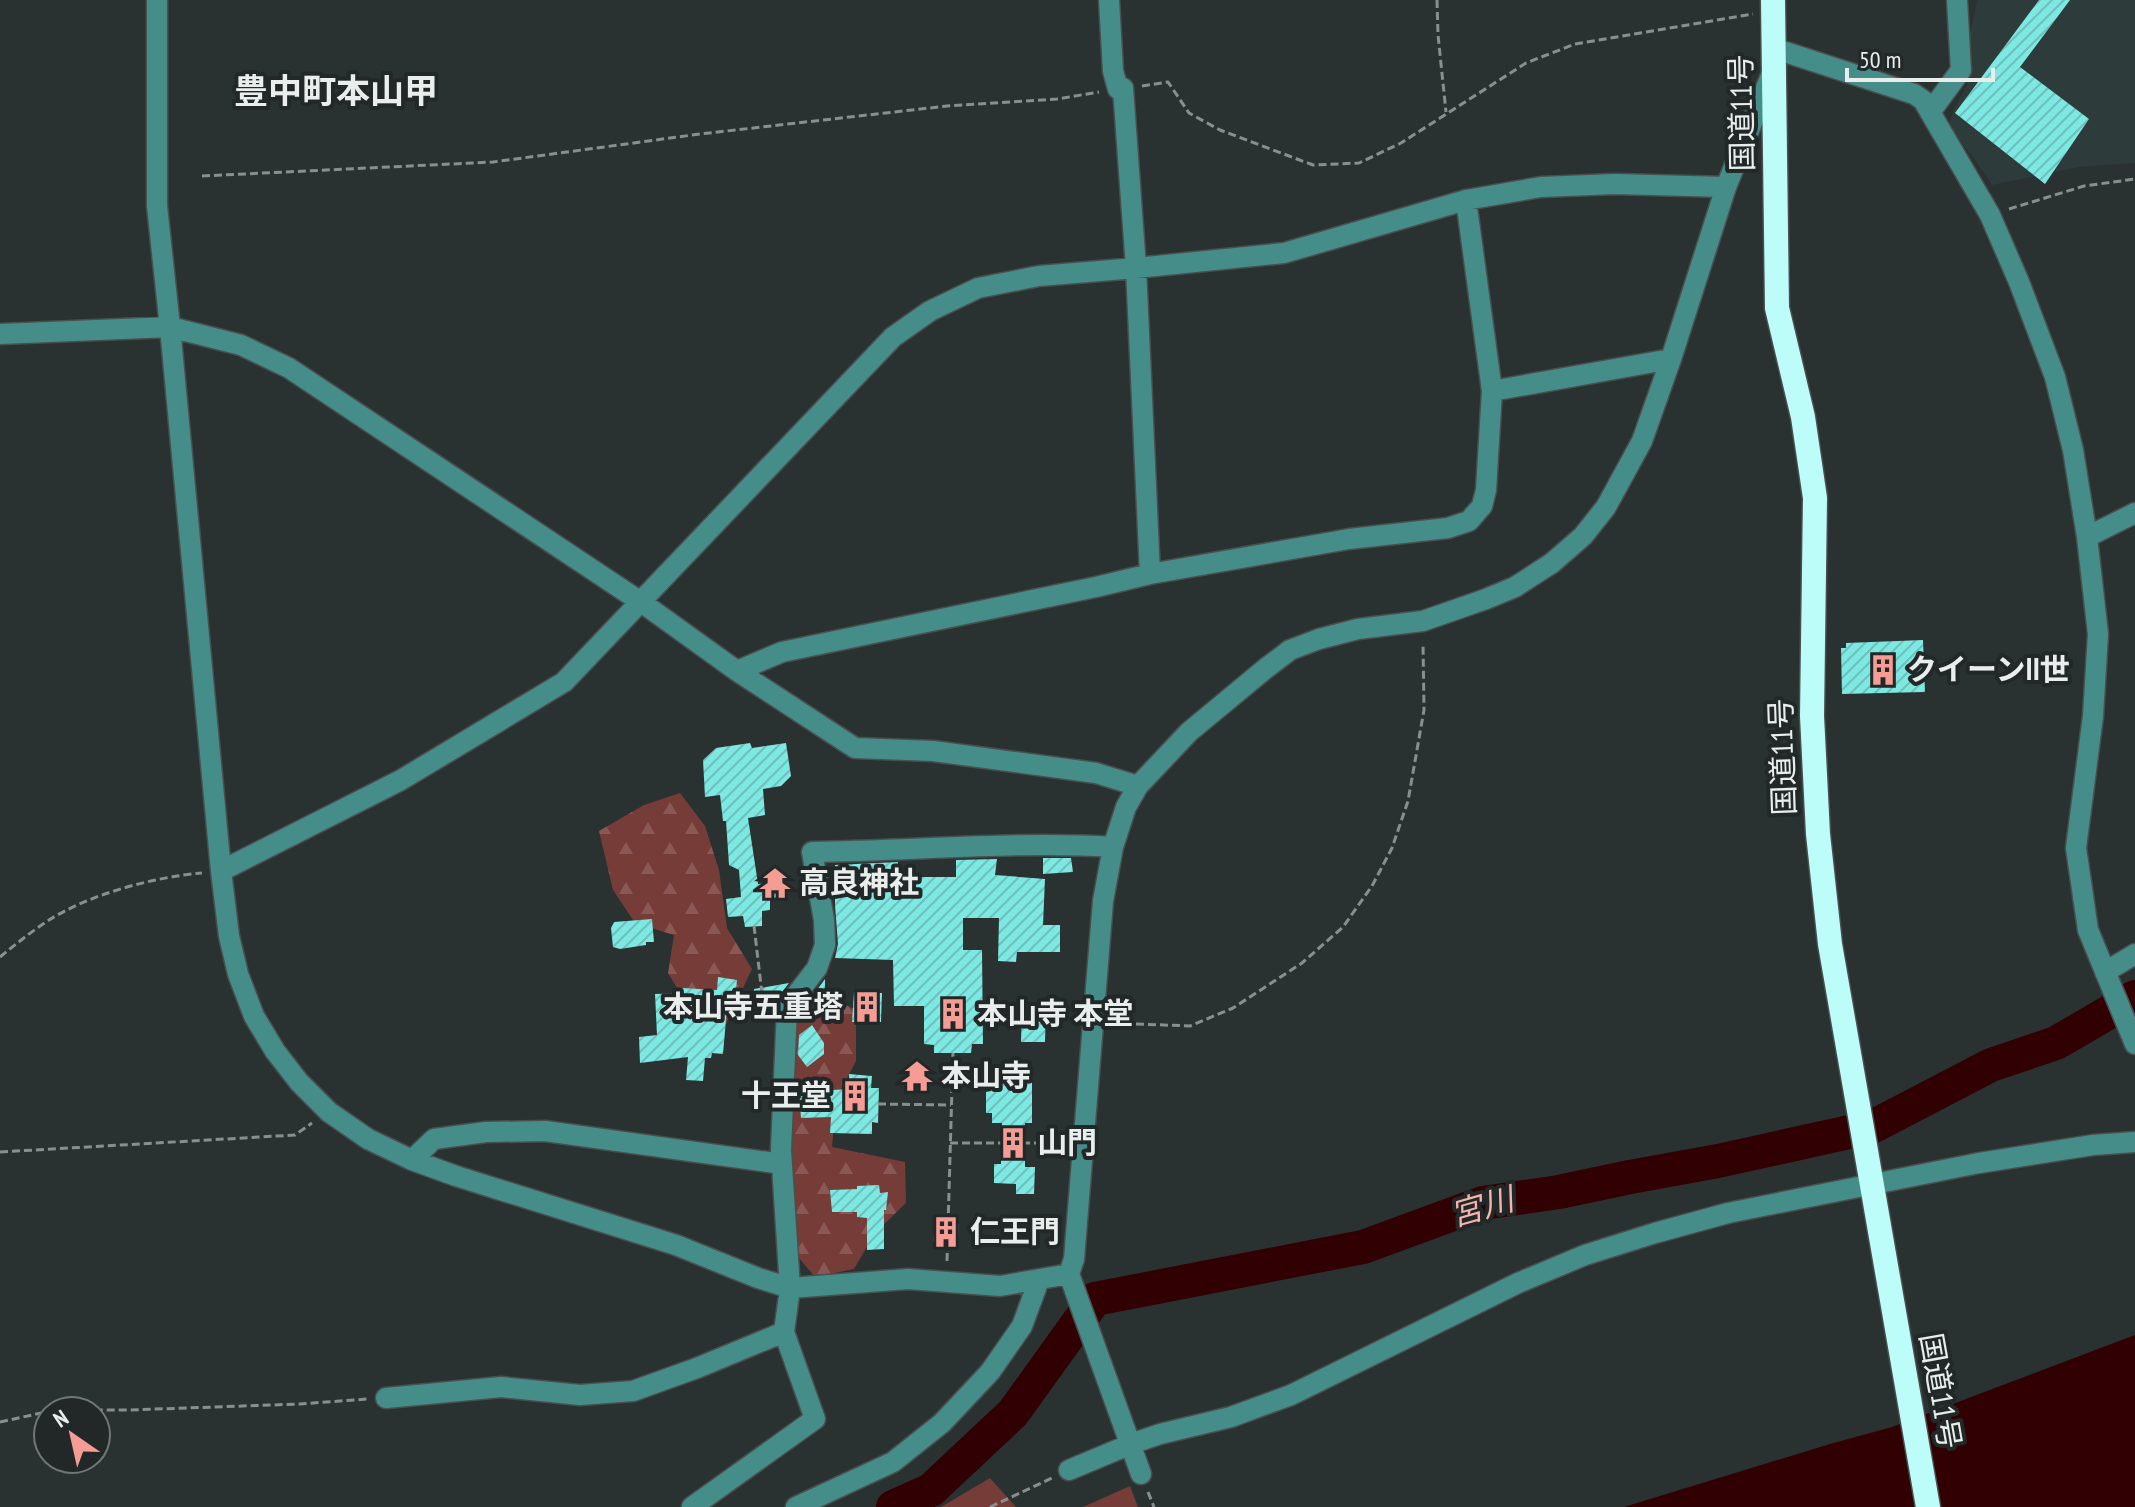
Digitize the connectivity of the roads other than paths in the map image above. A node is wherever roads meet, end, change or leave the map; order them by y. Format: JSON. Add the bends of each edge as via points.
{"nodes":[{"id":1,"x":157,"y":0,"type":"edge"},
{"id":2,"x":1109,"y":0,"type":"edge"},
{"id":3,"x":1957,"y":0,"type":"edge"},
{"id":4,"x":1773,"y":5,"type":"edge"},
{"id":5,"x":1773,"y":60,"type":"junction"},
{"id":6,"x":1931,"y":111,"type":"junction"},
{"id":7,"x":1726,"y":187,"type":"junction"},
{"id":8,"x":1466,"y":200,"type":"junction"},
{"id":9,"x":1136,"y":268,"type":"junction"},
{"id":10,"x":170,"y":327,"type":"junction"},
{"id":11,"x":0,"y":334,"type":"edge"},
{"id":12,"x":1671,"y":359,"type":"junction"},
{"id":13,"x":1492,"y":391,"type":"junction"},
{"id":14,"x":2135,"y":513,"type":"edge"},
{"id":15,"x":2087,"y":537,"type":"junction"},
{"id":16,"x":1150,"y":574,"type":"junction"},
{"id":17,"x":641,"y":602,"type":"junction"},
{"id":18,"x":737,"y":671,"type":"junction"},
{"id":19,"x":1138,"y":786,"type":"junction"},
{"id":20,"x":1113,"y":847,"type":"junction"},
{"id":21,"x":221,"y":871,"type":"junction"},
{"id":22,"x":2135,"y":954,"type":"edge"},
{"id":23,"x":2105,"y":972,"type":"junction"},
{"id":24,"x":2135,"y":1044,"type":"edge"},
{"id":25,"x":2135,"y":1142,"type":"edge"},
{"id":26,"x":412,"y":1160,"type":"junction"},
{"id":27,"x":782,"y":1164,"type":"junction"},
{"id":28,"x":1870,"y":1179,"type":"junction"},
{"id":29,"x":1071,"y":1278,"type":"junction"},
{"id":30,"x":1039,"y":1280,"type":"junction"},
{"id":31,"x":790,"y":1288,"type":"junction"},
{"id":32,"x":784,"y":1332,"type":"junction"},
{"id":33,"x":386,"y":1398,"type":"road end"},
{"id":34,"x":1131,"y":1444,"type":"junction"},
{"id":35,"x":1069,"y":1470,"type":"road end"},
{"id":36,"x":1141,"y":1474,"type":"dead end"},
{"id":37,"x":692,"y":1507,"type":"edge"},
{"id":38,"x":796,"y":1507,"type":"edge"},
{"id":39,"x":1928,"y":1507,"type":"edge"}],
"edges":[{"from":1,"to":10,"type":"street","via":[[157,206]]},
{"from":2,"to":9,"type":"street"},
{"from":3,"to":6,"type":"street","via":[[1961,70]]},
{"from":4,"to":5,"type":"highway","name":"国道11号"},
{"from":5,"to":6,"type":"street","via":[[1914,94]]},
{"from":5,"to":7,"type":"street"},
{"from":5,"to":28,"type":"highway","name":"国道11号","via":[[1777,308],[1803,417],[1815,498],[1812,716],[1818,834],[1830,944]]},
{"from":6,"to":15,"type":"street","via":[[1990,215],[2055,377]]},
{"from":7,"to":8,"type":"street","via":[[1541,187]]},
{"from":7,"to":12,"type":"street"},
{"from":8,"to":9,"type":"street","via":[[1284,253]]},
{"from":8,"to":13,"type":"street"},
{"from":9,"to":16,"type":"street"},
{"from":9,"to":17,"type":"street","via":[[1039,276],[978,288],[930,311],[893,337]]},
{"from":10,"to":11,"type":"street"},
{"from":10,"to":17,"type":"street","via":[[241,345],[289,368]]},
{"from":10,"to":21,"type":"street"},
{"from":12,"to":13,"type":"street"},
{"from":12,"to":19,"type":"street","via":[[1642,441],[1606,507],[1552,563],[1515,587],[1423,621],[1358,629],[1290,650],[1189,732]]},
{"from":13,"to":16,"type":"street","via":[[1486,490],[1482,506],[1469,521]]},
{"from":14,"to":15,"type":"street"},
{"from":15,"to":23,"type":"street","via":[[2098,634],[2076,848],[2088,930]]},
{"from":16,"to":18,"type":"street","via":[[782,652]]},
{"from":17,"to":18,"type":"street"},
{"from":17,"to":21,"type":"street","via":[[564,682],[401,780]]},
{"from":18,"to":19,"type":"street","via":[[855,748],[933,751],[1096,773]]},
{"from":19,"to":20,"type":"street"},
{"from":20,"to":27,"type":"street","via":[[812,852],[825,945],[817,968],[787,1007]]},
{"from":20,"to":29,"type":"street","via":[[1103,901]]},
{"from":21,"to":26,"type":"street","via":[[238,974],[275,1051],[329,1112]]},
{"from":22,"to":23,"type":"street"},
{"from":23,"to":24,"type":"street"},
{"from":25,"to":28,"type":"street"},
{"from":26,"to":27,"type":"street","via":[[434,1139],[545,1131]]},
{"from":26,"to":31,"type":"street","via":[[676,1245]]},
{"from":27,"to":31,"type":"street"},
{"from":28,"to":34,"type":"street","via":[[1585,1255],[1291,1395]]},
{"from":28,"to":39,"type":"highway","name":"国道11号"},
{"from":29,"to":30,"type":"street"},
{"from":29,"to":34,"type":"street"},
{"from":30,"to":31,"type":"street","via":[[1000,1286],[908,1279]]},
{"from":30,"to":38,"type":"street","via":[[1022,1326],[990,1372],[942,1423],[893,1462]]},
{"from":31,"to":32,"type":"street"},
{"from":32,"to":33,"type":"street","via":[[633,1391],[580,1395],[501,1387]]},
{"from":32,"to":37,"type":"street","via":[[815,1419]]},
{"from":34,"to":35,"type":"street"},
{"from":34,"to":36,"type":"street"}]}
